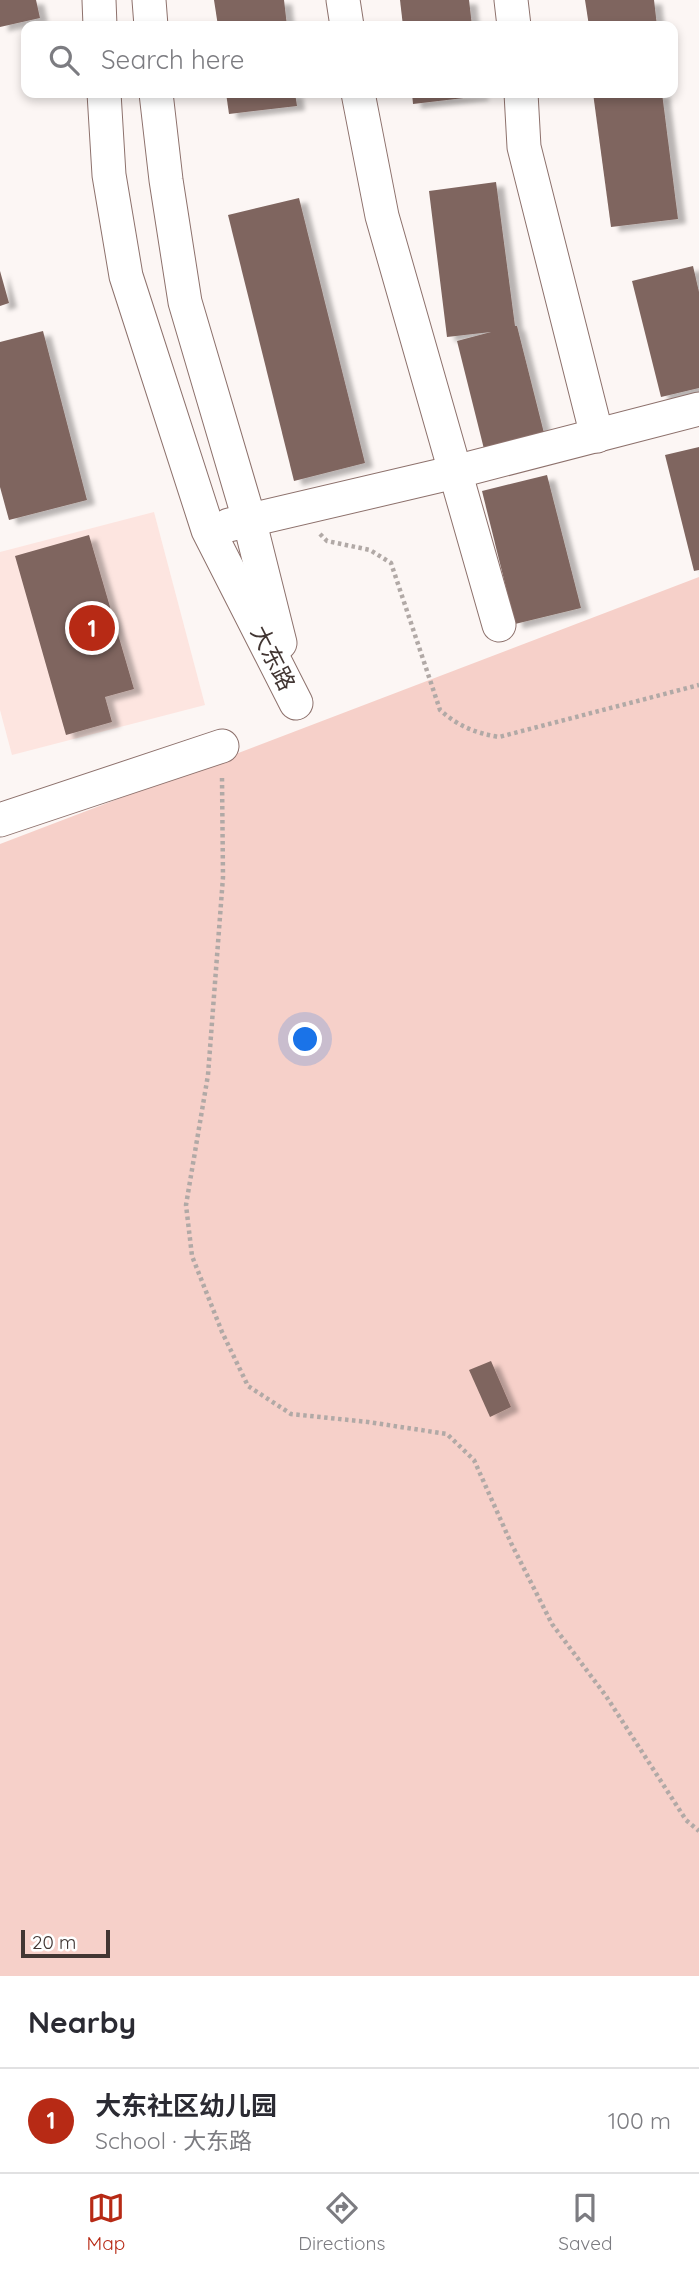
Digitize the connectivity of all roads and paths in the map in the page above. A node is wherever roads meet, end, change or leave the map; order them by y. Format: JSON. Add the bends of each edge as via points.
{"nodes":[{"id":1,"x":99,"y":0,"type":"edge"},
{"id":2,"x":149,"y":0,"type":"edge"},
{"id":3,"x":344,"y":0,"type":"edge"},
{"id":4,"x":511,"y":0,"type":"edge"},
{"id":5,"x":100,"y":21,"type":"edge"},
{"id":6,"x":150,"y":21,"type":"edge"},
{"id":7,"x":346,"y":21,"type":"edge"},
{"id":8,"x":513,"y":21,"type":"edge"},
{"id":9,"x":104,"y":98,"type":"edge"},
{"id":10,"x":157,"y":98,"type":"edge"},
{"id":11,"x":359,"y":98,"type":"edge"},
{"id":12,"x":521,"y":98,"type":"edge"},
{"id":13,"x":699,"y":409,"type":"edge"},
{"id":14,"x":597,"y":436,"type":"junction"},
{"id":15,"x":455,"y":472,"type":"junction"},
{"id":16,"x":296,"y":509,"type":"junction"},
{"id":17,"x":248,"y":519,"type":"junction"},
{"id":18,"x":208,"y":530,"type":"junction"},
{"id":19,"x":499,"y":625,"type":"dead end"},
{"id":20,"x":699,"y":685,"type":"edge"},
{"id":21,"x":222,"y":746,"type":"joint"},
{"id":22,"x":0,"y":820,"type":"edge"},
{"id":23,"x":699,"y":1831,"type":"edge"}],
"edges":[{"from":1,"to":5,"type":"street"},
{"from":2,"to":6,"type":"street"},
{"from":3,"to":7,"type":"street"},
{"from":4,"to":8,"type":"street"},
{"from":9,"to":18,"type":"street","name":"大东路","via":[[109,176],[126,276]]},
{"from":10,"to":17,"type":"street","name":"大东路","via":[[185,302]]},
{"from":11,"to":15,"type":"street","via":[[382,216]]},
{"from":12,"to":14,"type":"street","via":[[524,147]]},
{"from":13,"to":14,"type":"street"},
{"from":14,"to":15,"type":"street"},
{"from":15,"to":16,"type":"street"},
{"from":15,"to":19,"type":"street"},
{"from":16,"to":17,"type":"street"},
{"from":16,"to":20,"type":"path","via":[[327,541],[370,550],[391,563],[440,710],[478,734],[499,737]]},
{"from":17,"to":18,"type":"street"},
{"from":17,"to":18,"type":"street","name":"大东路","via":[[296,703]]},
{"from":21,"to":22,"type":"street"},
{"from":21,"to":23,"type":"path","via":[[222,877],[209,1062],[186,1205],[192,1256],[222,1332],[248,1386],[291,1414],[447,1434],[474,1460],[552,1624],[606,1696],[686,1819]]}]}
